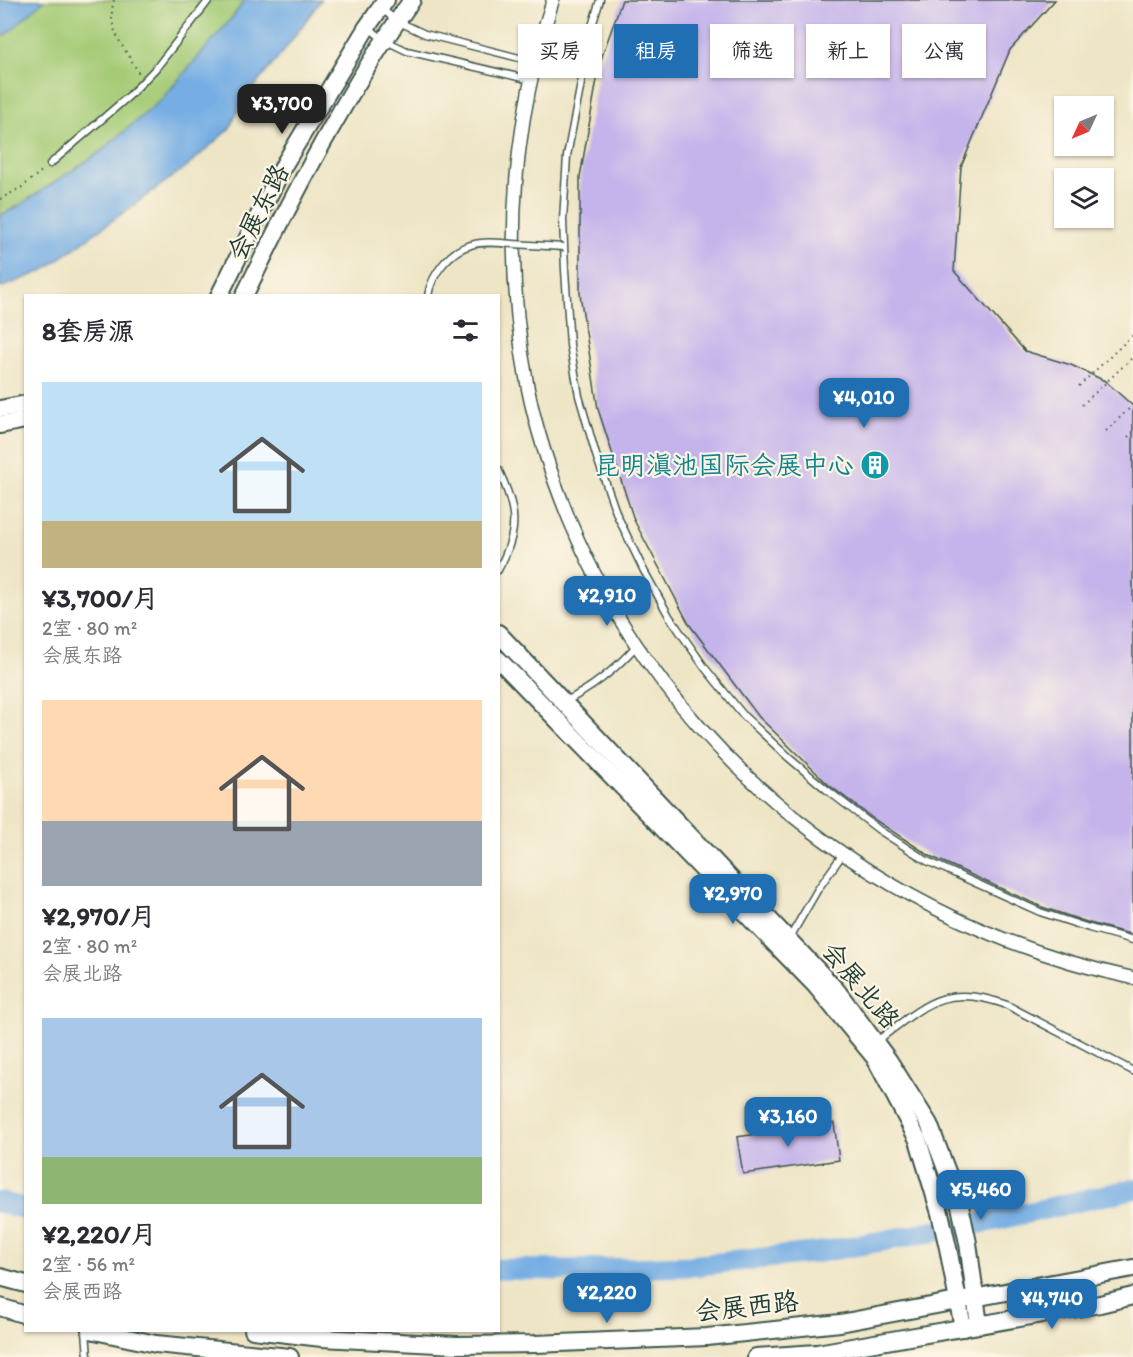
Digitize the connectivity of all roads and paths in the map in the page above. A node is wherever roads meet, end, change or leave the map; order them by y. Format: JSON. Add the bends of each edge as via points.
{"nodes":[{"id":1,"x":114,"y":0,"type":"edge"},
{"id":2,"x":209,"y":0,"type":"edge"},
{"id":3,"x":412,"y":0,"type":"edge"},
{"id":4,"x":553,"y":0,"type":"edge"},
{"id":5,"x":600,"y":0,"type":"edge"},
{"id":6,"x":383,"y":4,"type":"edge"},
{"id":7,"x":397,"y":21,"type":"junction"},
{"id":8,"x":546,"y":24,"type":"edge"},
{"id":9,"x":367,"y":27,"type":"junction"},
{"id":10,"x":384,"y":40,"type":"junction"},
{"id":11,"x":518,"y":58,"type":"edge"},
{"id":12,"x":531,"y":80,"type":"joint"},
{"id":13,"x":143,"y":81,"type":"junction"},
{"id":14,"x":50,"y":164,"type":"joint"},
{"id":15,"x":0,"y":199,"type":"edge"},
{"id":16,"x":564,"y":247,"type":"junction"},
{"id":17,"x":220,"y":294,"type":"edge"},
{"id":18,"x":245,"y":294,"type":"edge"},
{"id":19,"x":429,"y":294,"type":"edge"},
{"id":20,"x":1133,"y":335,"type":"edge"},
{"id":21,"x":1133,"y":357,"type":"edge"},
{"id":22,"x":1079,"y":386,"type":"dead end"},
{"id":23,"x":24,"y":404,"type":"edge"},
{"id":24,"x":1082,"y":405,"type":"dead end"},
{"id":25,"x":1133,"y":405,"type":"edge"},
{"id":26,"x":0,"y":410,"type":"edge"},
{"id":27,"x":24,"y":420,"type":"edge"},
{"id":28,"x":0,"y":425,"type":"edge"},
{"id":29,"x":1106,"y":431,"type":"dead end"},
{"id":30,"x":1133,"y":432,"type":"edge"},
{"id":31,"x":1128,"y":437,"type":"dead end"},
{"id":32,"x":500,"y":474,"type":"edge"},
{"id":33,"x":500,"y":567,"type":"edge"},
{"id":34,"x":500,"y":635,"type":"edge"},
{"id":35,"x":636,"y":646,"type":"junction"},
{"id":36,"x":500,"y":661,"type":"edge"},
{"id":37,"x":564,"y":702,"type":"junction"},
{"id":38,"x":843,"y":854,"type":"junction"},
{"id":39,"x":788,"y":939,"type":"junction"},
{"id":40,"x":1133,"y":940,"type":"edge"},
{"id":41,"x":1133,"y":978,"type":"edge"},
{"id":42,"x":875,"y":1042,"type":"junction"},
{"id":43,"x":1133,"y":1071,"type":"edge"},
{"id":44,"x":1133,"y":1268,"type":"edge"},
{"id":45,"x":0,"y":1277,"type":"edge"},
{"id":46,"x":24,"y":1283,"type":"edge"},
{"id":47,"x":976,"y":1296,"type":"junction"},
{"id":48,"x":1133,"y":1296,"type":"edge"},
{"id":49,"x":958,"y":1300,"type":"junction"},
{"id":50,"x":0,"y":1307,"type":"edge"},
{"id":51,"x":24,"y":1314,"type":"edge"},
{"id":52,"x":971,"y":1327,"type":"junction"},
{"id":53,"x":88,"y":1332,"type":"edge"},
{"id":54,"x":270,"y":1332,"type":"edge"},
{"id":55,"x":112,"y":1333,"type":"edge"},
{"id":56,"x":88,"y":1357,"type":"edge"},
{"id":57,"x":290,"y":1357,"type":"edge"},
{"id":58,"x":756,"y":1357,"type":"edge"}],
"edges":[{"from":1,"to":13,"type":"path","via":[[115,33]]},
{"from":2,"to":13,"type":"lane"},
{"from":3,"to":7,"type":"street","name":"会展东路"},
{"from":4,"to":8,"type":"street"},
{"from":5,"to":16,"type":"lane","via":[[567,156]]},
{"from":6,"to":7,"type":"lane"},
{"from":6,"to":9,"type":"street","name":"会展东路"},
{"from":7,"to":10,"type":"street","name":"会展东路"},
{"from":7,"to":11,"type":"lane","via":[[425,34]]},
{"from":9,"to":10,"type":"lane"},
{"from":9,"to":17,"type":"street","name":"会展东路","via":[[285,163]]},
{"from":10,"to":12,"type":"lane","via":[[407,51]]},
{"from":10,"to":18,"type":"street","name":"会展东路","via":[[321,145]]},
{"from":12,"to":35,"type":"street","via":[[520,136],[514,221],[517,309],[528,389],[550,468],[575,534]]},
{"from":13,"to":14,"type":"lane"},
{"from":14,"to":15,"type":"path"},
{"from":16,"to":19,"type":"lane","bridge":true,"via":[[471,245],[445,262]]},
{"from":16,"to":40,"type":"lane","via":[[570,345],[579,396],[603,475],[643,569],[669,616],[711,676],[744,716],[789,758],[879,830],[927,861],[1040,912]]},
{"from":20,"to":22,"type":"path"},
{"from":21,"to":24,"type":"path"},
{"from":23,"to":26,"type":"street"},
{"from":25,"to":29,"type":"path"},
{"from":27,"to":28,"type":"street"},
{"from":30,"to":31,"type":"path"},
{"from":32,"to":33,"type":"lane","via":[[514,516],[513,537]]},
{"from":34,"to":37,"type":"street","name":"会展北路"},
{"from":35,"to":37,"type":"lane","via":[[603,679]]},
{"from":35,"to":38,"type":"street","via":[[688,715],[735,766],[787,813]]},
{"from":36,"to":49,"type":"street","name":"会展北路","via":[[815,985],[867,1049],[918,1140],[940,1213]]},
{"from":37,"to":39,"type":"street","name":"会展北路"},
{"from":38,"to":39,"type":"lane"},
{"from":38,"to":41,"type":"street","via":[[908,894],[976,927],[1047,955]]},
{"from":39,"to":42,"type":"street","name":"会展北路","via":[[837,991]]},
{"from":42,"to":43,"type":"lane","via":[[935,1000],[956,995],[988,998]]},
{"from":42,"to":47,"type":"street","name":"会展北路","via":[[929,1124],[960,1206]]},
{"from":44,"to":47,"type":"street","name":"会展西路"},
{"from":45,"to":46,"type":"street"},
{"from":47,"to":49,"type":"street","name":"会展西路"},
{"from":47,"to":52,"type":"street","name":"会展北路"},
{"from":48,"to":52,"type":"street","name":"会展西路"},
{"from":49,"to":52,"type":"street","name":"会展北路"},
{"from":49,"to":54,"type":"street","name":"会展西路","via":[[840,1323],[706,1337],[456,1345]]},
{"from":50,"to":51,"type":"street"},
{"from":52,"to":58,"type":"street","name":"会展西路","via":[[817,1353]]},
{"from":53,"to":56,"type":"lane"},
{"from":55,"to":57,"type":"street","via":[[156,1344]]}]}
